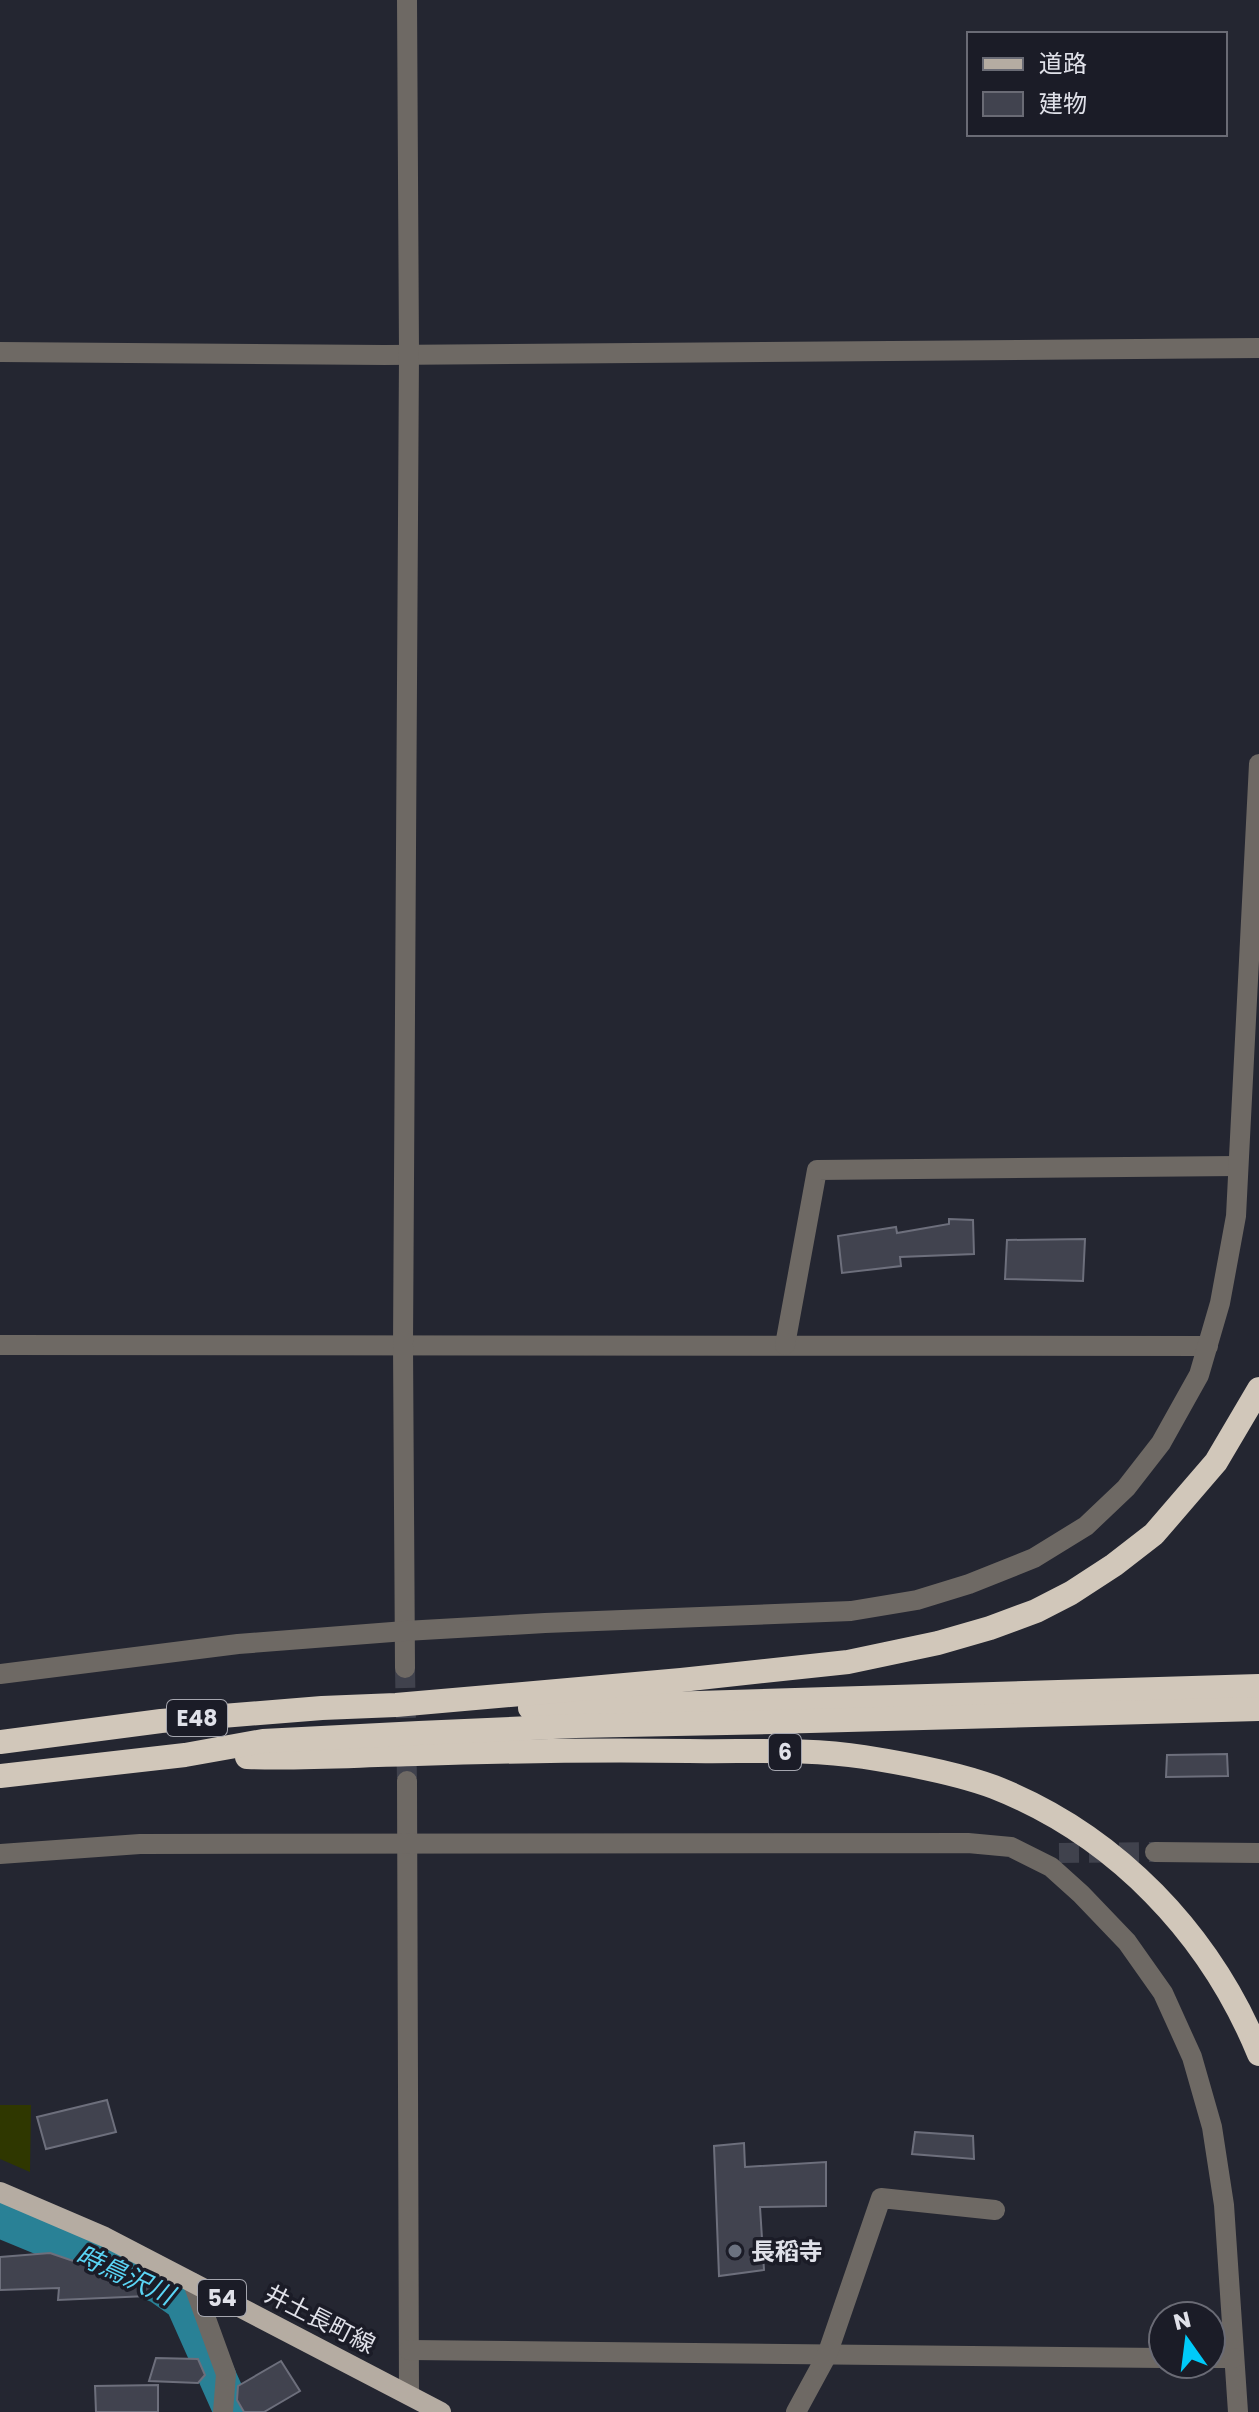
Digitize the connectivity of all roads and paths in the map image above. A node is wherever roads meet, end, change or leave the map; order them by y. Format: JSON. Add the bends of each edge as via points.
{"nodes":[{"id":1,"x":407,"y":0,"type":"edge"},
{"id":2,"x":1259,"y":348,"type":"edge"},
{"id":3,"x":0,"y":352,"type":"edge"},
{"id":4,"x":409,"y":354,"type":"junction"},
{"id":5,"x":1259,"y":764,"type":"edge"},
{"id":6,"x":1238,"y":1166,"type":"junction"},
{"id":7,"x":0,"y":1345,"type":"edge"},
{"id":8,"x":403,"y":1345,"type":"junction"},
{"id":9,"x":785,"y":1345,"type":"junction"},
{"id":10,"x":1208,"y":1346,"type":"junction"},
{"id":11,"x":1259,"y":1389,"type":"edge"},
{"id":12,"x":405,"y":1631,"type":"junction"},
{"id":13,"x":405,"y":1668,"type":"tunnel mouth"},
{"id":14,"x":0,"y":1674,"type":"edge"},
{"id":15,"x":1259,"y":1686,"type":"edge"},
{"id":16,"x":396,"y":1705,"type":"junction"},
{"id":17,"x":1259,"y":1709,"type":"edge"},
{"id":18,"x":0,"y":1742,"type":"edge"},
{"id":19,"x":185,"y":1755,"type":"junction"},
{"id":20,"x":0,"y":1776,"type":"edge"},
{"id":21,"x":407,"y":1781,"type":"tunnel mouth"},
{"id":22,"x":406,"y":1843,"type":"junction"},
{"id":23,"x":1155,"y":1852,"type":"tunnel mouth"},
{"id":24,"x":1059,"y":1853,"type":"tunnel mouth"},
{"id":25,"x":1259,"y":1853,"type":"edge"},
{"id":26,"x":0,"y":1854,"type":"edge"},
{"id":27,"x":1028,"y":1856,"type":"junction"},
{"id":28,"x":1259,"y":2054,"type":"edge"},
{"id":29,"x":0,"y":2192,"type":"edge"},
{"id":30,"x":995,"y":2210,"type":"dead end"},
{"id":31,"x":193,"y":2283,"type":"junction"},
{"id":32,"x":409,"y":2350,"type":"junction"},
{"id":33,"x":827,"y":2355,"type":"junction"},
{"id":34,"x":1147,"y":2358,"type":"edge"},
{"id":35,"x":1227,"y":2358,"type":"edge"},
{"id":36,"x":1234,"y":2358,"type":"junction"},
{"id":37,"x":409,"y":2395,"type":"junction"},
{"id":38,"x":223,"y":2412,"type":"edge"},
{"id":39,"x":441,"y":2412,"type":"edge"},
{"id":40,"x":796,"y":2412,"type":"edge"},
{"id":41,"x":1238,"y":2412,"type":"edge"}],
"edges":[{"from":1,"to":4,"type":"street"},
{"from":2,"to":4,"type":"street"},
{"from":3,"to":4,"type":"street"},
{"from":4,"to":8,"type":"street"},
{"from":5,"to":6,"type":"street"},
{"from":6,"to":9,"type":"street","via":[[817,1170]]},
{"from":6,"to":10,"type":"street","via":[[1236,1216]]},
{"from":7,"to":8,"type":"street"},
{"from":8,"to":9,"type":"street"},
{"from":8,"to":12,"type":"street"},
{"from":9,"to":10,"type":"street"},
{"from":10,"to":12,"type":"street","via":[[1199,1375],[1161,1443],[1126,1488],[1086,1526],[1034,1558],[969,1584],[851,1611]]},
{"from":11,"to":16,"type":"highway","via":[[1216,1462],[1154,1534],[1071,1593],[1001,1624],[848,1662]]},
{"from":12,"to":13,"type":"street"},
{"from":12,"to":14,"type":"street","via":[[238,1644]]},
{"from":15,"to":16,"type":"highway","number":"6","via":[[524,1708]]},
{"from":16,"to":18,"type":"highway","number":"E48","via":[[161,1721]]},
{"from":17,"to":19,"type":"highway","number":"6","via":[[575,1726],[263,1741]]},
{"from":19,"to":20,"type":"highway","number":"E48"},
{"from":19,"to":28,"type":"highway","number":"6","via":[[807,1752],[864,1757],[992,1786],[1084,1834],[1156,1893],[1221,1976]]},
{"from":21,"to":22,"type":"street"},
{"from":22,"to":26,"type":"street","via":[[140,1844]]},
{"from":22,"to":27,"type":"street","via":[[968,1843],[1011,1847]]},
{"from":22,"to":32,"type":"street"},
{"from":23,"to":25,"type":"street"},
{"from":24,"to":27,"type":"street"},
{"from":27,"to":36,"type":"street","via":[[1051,1867],[1127,1942],[1163,1993],[1192,2057],[1212,2127],[1224,2205]]},
{"from":29,"to":31,"type":"main road","name":"井土長町線","number":"54","via":[[105,2237]]},
{"from":30,"to":33,"type":"street","via":[[881,2198]]},
{"from":31,"to":37,"type":"main road","name":"井土長町線","number":"54"},
{"from":31,"to":38,"type":"street","via":[[226,2374]]},
{"from":32,"to":33,"type":"street"},
{"from":32,"to":37,"type":"street"},
{"from":33,"to":34,"type":"street"},
{"from":33,"to":40,"type":"street"},
{"from":35,"to":36,"type":"street"},
{"from":36,"to":41,"type":"street"},
{"from":37,"to":39,"type":"main road","name":"井土長町線","number":"54"}]}
